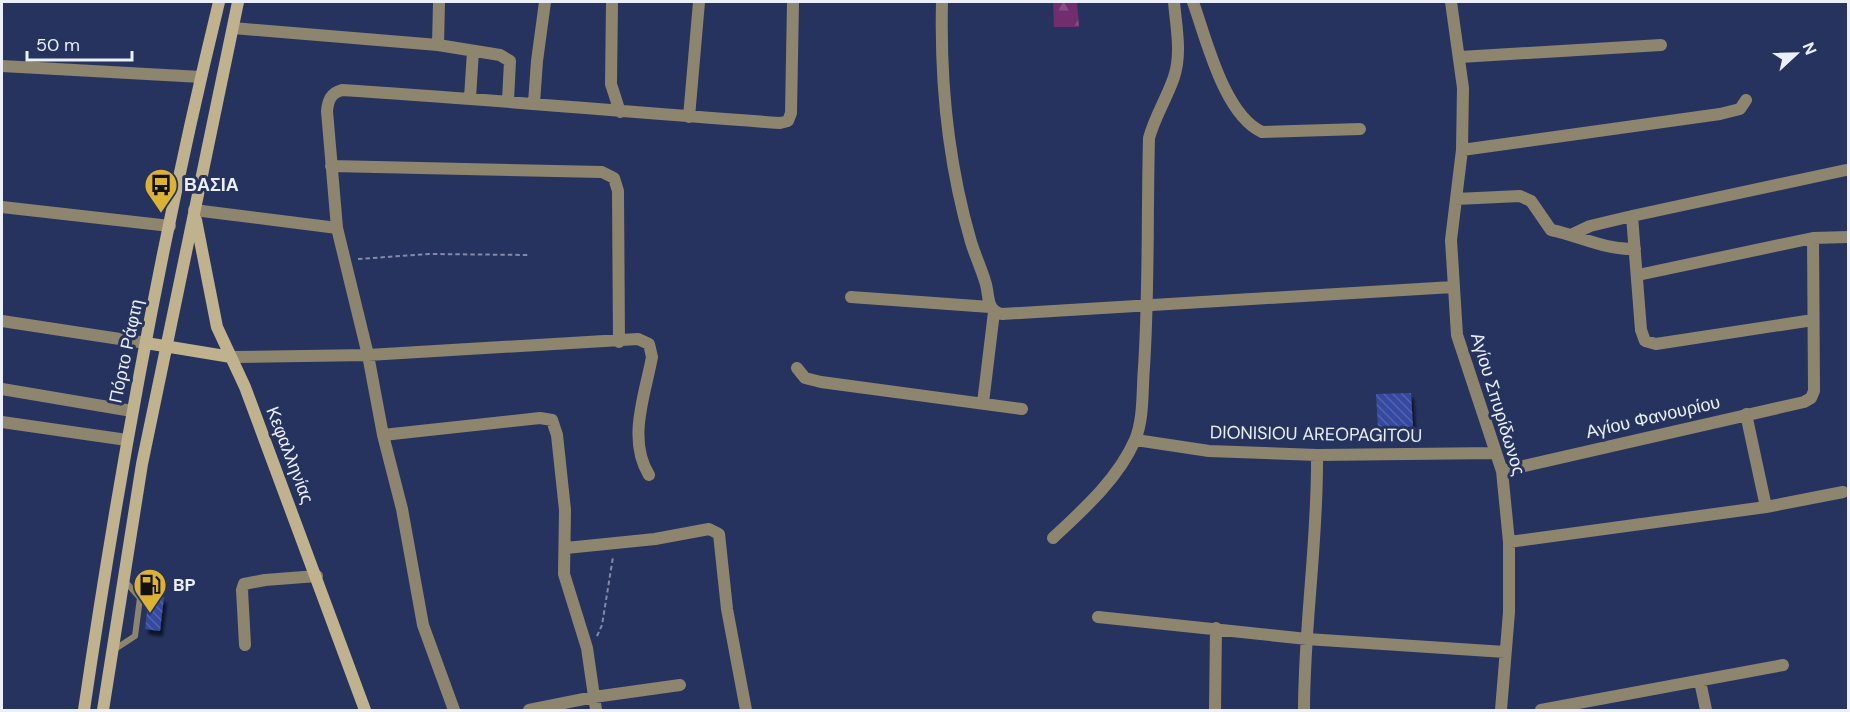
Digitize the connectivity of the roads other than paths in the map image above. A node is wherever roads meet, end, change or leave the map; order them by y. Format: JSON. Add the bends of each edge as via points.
{"nodes":[{"id":1,"x":219,"y":2,"type":"edge"},
{"id":2,"x":238,"y":2,"type":"edge"},
{"id":3,"x":439,"y":2,"type":"edge"},
{"id":4,"x":545,"y":2,"type":"edge"},
{"id":5,"x":612,"y":2,"type":"edge"},
{"id":6,"x":699,"y":2,"type":"edge"},
{"id":7,"x":793,"y":2,"type":"edge"},
{"id":8,"x":942,"y":2,"type":"edge"},
{"id":9,"x":1174,"y":2,"type":"edge"},
{"id":10,"x":1193,"y":2,"type":"edge"},
{"id":11,"x":1451,"y":2,"type":"edge"},
{"id":12,"x":233,"y":28,"type":"junction"},
{"id":13,"x":438,"y":45,"type":"junction"},
{"id":14,"x":1661,"y":45,"type":"dead end"},
{"id":15,"x":473,"y":51,"type":"junction"},
{"id":16,"x":1460,"y":57,"type":"junction"},
{"id":17,"x":2,"y":66,"type":"edge"},
{"id":18,"x":201,"y":77,"type":"junction"},
{"id":19,"x":470,"y":98,"type":"junction"},
{"id":20,"x":508,"y":100,"type":"junction"},
{"id":21,"x":1746,"y":100,"type":"dead end"},
{"id":22,"x":534,"y":104,"type":"junction"},
{"id":23,"x":620,"y":112,"type":"junction"},
{"id":24,"x":689,"y":117,"type":"junction"},
{"id":25,"x":1360,"y":129,"type":"dead end"},
{"id":26,"x":1462,"y":150,"type":"junction"},
{"id":27,"x":331,"y":166,"type":"junction"},
{"id":28,"x":1846,"y":170,"type":"dead end"},
{"id":29,"x":1456,"y":199,"type":"junction"},
{"id":30,"x":2,"y":207,"type":"edge"},
{"id":31,"x":194,"y":210,"type":"junction"},
{"id":32,"x":1632,"y":216,"type":"junction"},
{"id":33,"x":170,"y":226,"type":"junction"},
{"id":34,"x":337,"y":228,"type":"junction"},
{"id":35,"x":1573,"y":234,"type":"junction"},
{"id":36,"x":1848,"y":237,"type":"edge"},
{"id":37,"x":1813,"y":238,"type":"junction"},
{"id":38,"x":1635,"y":249,"type":"junction"},
{"id":39,"x":1638,"y":275,"type":"junction"},
{"id":40,"x":1453,"y":287,"type":"junction"},
{"id":41,"x":851,"y":297,"type":"dead end"},
{"id":42,"x":1148,"y":304,"type":"junction"},
{"id":43,"x":992,"y":309,"type":"junction"},
{"id":44,"x":1813,"y":320,"type":"junction"},
{"id":45,"x":2,"y":321,"type":"edge"},
{"id":46,"x":619,"y":342,"type":"junction"},
{"id":47,"x":146,"y":343,"type":"junction"},
{"id":48,"x":166,"y":348,"type":"junction"},
{"id":49,"x":368,"y":355,"type":"junction"},
{"id":50,"x":231,"y":357,"type":"junction"},
{"id":51,"x":797,"y":368,"type":"dead end"},
{"id":52,"x":2,"y":389,"type":"edge"},
{"id":53,"x":983,"y":403,"type":"junction"},
{"id":54,"x":1022,"y":409,"type":"dead end"},
{"id":55,"x":132,"y":411,"type":"junction"},
{"id":56,"x":1746,"y":414,"type":"junction"},
{"id":57,"x":2,"y":422,"type":"edge"},
{"id":58,"x":382,"y":435,"type":"junction"},
{"id":59,"x":127,"y":440,"type":"junction"},
{"id":60,"x":1136,"y":440,"type":"junction"},
{"id":61,"x":1496,"y":453,"type":"junction"},
{"id":62,"x":1317,"y":455,"type":"junction"},
{"id":63,"x":1502,"y":471,"type":"junction"},
{"id":64,"x":649,"y":475,"type":"dead end"},
{"id":65,"x":1843,"y":492,"type":"dead end"},
{"id":66,"x":1766,"y":507,"type":"junction"},
{"id":67,"x":1053,"y":538,"type":"dead end"},
{"id":68,"x":1509,"y":542,"type":"junction"},
{"id":69,"x":566,"y":548,"type":"junction"},
{"id":70,"x":317,"y":576,"type":"junction"},
{"id":71,"x":123,"y":579,"type":"junction"},
{"id":72,"x":1098,"y":617,"type":"dead end"},
{"id":73,"x":1216,"y":628,"type":"junction"},
{"id":74,"x":1306,"y":639,"type":"junction"},
{"id":75,"x":245,"y":645,"type":"dead end"},
{"id":76,"x":112,"y":651,"type":"junction"},
{"id":77,"x":1505,"y":652,"type":"junction"},
{"id":78,"x":1783,"y":665,"type":"dead end"},
{"id":79,"x":1700,"y":681,"type":"junction"},
{"id":80,"x":680,"y":685,"type":"dead end"},
{"id":81,"x":594,"y":697,"type":"junction"},
{"id":82,"x":1609,"y":704,"type":"edge"},
{"id":83,"x":84,"y":711,"type":"edge"},
{"id":84,"x":103,"y":711,"type":"edge"},
{"id":85,"x":365,"y":711,"type":"edge"},
{"id":86,"x":454,"y":711,"type":"edge"},
{"id":87,"x":529,"y":711,"type":"edge"},
{"id":88,"x":596,"y":711,"type":"edge"},
{"id":89,"x":746,"y":711,"type":"edge"},
{"id":90,"x":1215,"y":711,"type":"edge"},
{"id":91,"x":1304,"y":711,"type":"edge"},
{"id":92,"x":1501,"y":711,"type":"edge"},
{"id":93,"x":1541,"y":711,"type":"edge"},
{"id":94,"x":1706,"y":711,"type":"edge"}],
"edges":[{"from":1,"to":18,"type":"main road","name":"Πόρτο Ράφτη"},
{"from":2,"to":12,"type":"main road"},
{"from":3,"to":13,"type":"street"},
{"from":4,"to":22,"type":"street"},
{"from":5,"to":23,"type":"street","via":[[611,84]]},
{"from":6,"to":24,"type":"street"},
{"from":7,"to":24,"type":"street","via":[[788,121]]},
{"from":8,"to":43,"type":"street","via":[[945,116],[971,243]]},
{"from":9,"to":42,"type":"street","via":[[1178,60],[1149,138]]},
{"from":10,"to":25,"type":"street","via":[[1218,73],[1251,127],[1262,132]]},
{"from":11,"to":16,"type":"street","name":"Αγίου Σπυρίδωνος"},
{"from":12,"to":13,"type":"street"},
{"from":12,"to":31,"type":"main road"},
{"from":13,"to":15,"type":"street"},
{"from":14,"to":16,"type":"street"},
{"from":15,"to":19,"type":"street"},
{"from":15,"to":20,"type":"street","via":[[500,55],[510,61]]},
{"from":16,"to":26,"type":"street","name":"Αγίου Σπυρίδωνος","via":[[1464,88]]},
{"from":17,"to":18,"type":"street"},
{"from":18,"to":33,"type":"main road","name":"Πόρτο Ράφτη"},
{"from":19,"to":20,"type":"street"},
{"from":19,"to":27,"type":"street","via":[[336,92],[327,111]]},
{"from":20,"to":22,"type":"street"},
{"from":21,"to":26,"type":"street","via":[[1740,108],[1720,114]]},
{"from":22,"to":23,"type":"street"},
{"from":23,"to":24,"type":"street"},
{"from":26,"to":29,"type":"street","name":"Αγίου Σπυρίδωνος"},
{"from":27,"to":34,"type":"street"},
{"from":27,"to":46,"type":"street","via":[[602,172],[614,178],[618,191]]},
{"from":28,"to":32,"type":"street"},
{"from":29,"to":35,"type":"street","via":[[1520,196],[1530,201],[1551,230]]},
{"from":29,"to":40,"type":"street","name":"Αγίου Σπυρίδωνος","via":[[1451,240]]},
{"from":30,"to":33,"type":"street"},
{"from":31,"to":34,"type":"street"},
{"from":31,"to":48,"type":"main road"},
{"from":31,"to":50,"type":"main road","name":"Κεφαλληνίας","via":[[217,327]]},
{"from":32,"to":35,"type":"street"},
{"from":32,"to":38,"type":"street"},
{"from":33,"to":47,"type":"main road","name":"Πόρτο Ράφτη"},
{"from":34,"to":49,"type":"street"},
{"from":35,"to":38,"type":"street","via":[[1602,247]]},
{"from":36,"to":37,"type":"street"},
{"from":37,"to":39,"type":"street"},
{"from":37,"to":44,"type":"street"},
{"from":38,"to":39,"type":"street"},
{"from":39,"to":44,"type":"street","via":[[1641,330],[1645,341],[1656,344]]},
{"from":40,"to":42,"type":"street"},
{"from":40,"to":61,"type":"street","name":"Αγίου Σπυρίδωνος","via":[[1457,336]]},
{"from":41,"to":43,"type":"street"},
{"from":42,"to":43,"type":"street","via":[[1002,314]]},
{"from":42,"to":60,"type":"street"},
{"from":43,"to":53,"type":"street"},
{"from":44,"to":56,"type":"street","name":"Αγίου Φανουρίου","via":[[1811,398]]},
{"from":45,"to":47,"type":"street"},
{"from":46,"to":49,"type":"street"},
{"from":46,"to":64,"type":"street","via":[[638,339],[649,344],[652,357],[637,435],[642,464]]},
{"from":47,"to":48,"type":"main road"},
{"from":47,"to":55,"type":"main road","name":"Πόρτο Ράφτη"},
{"from":48,"to":50,"type":"main road"},
{"from":48,"to":71,"type":"main road"},
{"from":49,"to":50,"type":"street"},
{"from":49,"to":58,"type":"street"},
{"from":50,"to":70,"type":"main road","name":"Κεφαλληνίας"},
{"from":51,"to":53,"type":"street","via":[[805,378],[821,382]]},
{"from":52,"to":55,"type":"street"},
{"from":53,"to":54,"type":"street"},
{"from":55,"to":59,"type":"main road","name":"Πόρτο Ράφτη"},
{"from":56,"to":63,"type":"street","name":"Αγίου Φανουρίου"},
{"from":56,"to":66,"type":"street"},
{"from":57,"to":59,"type":"street"},
{"from":58,"to":69,"type":"street","via":[[540,418],[552,420],[565,510]]},
{"from":58,"to":86,"type":"street","via":[[402,508],[423,625]]},
{"from":59,"to":83,"type":"main road","name":"Πόρτο Ράφτη"},
{"from":60,"to":62,"type":"street","name":"DIONISIOU AREOPAGITOU","via":[[1209,451]]},
{"from":60,"to":67,"type":"street","via":[[1089,504]]},
{"from":61,"to":62,"type":"street","name":"DIONISIOU AREOPAGITOU"},
{"from":61,"to":63,"type":"street","name":"Αγίου Σπυρίδωνος"},
{"from":62,"to":74,"type":"street","via":[[1316,535]]},
{"from":63,"to":68,"type":"street","name":"Αγίου Σπυρίδωνος"},
{"from":65,"to":66,"type":"street"},
{"from":66,"to":68,"type":"street"},
{"from":68,"to":77,"type":"street","name":"Αγίου Σπυρίδωνος"},
{"from":69,"to":81,"type":"street","via":[[564,574],[587,648]]},
{"from":69,"to":89,"type":"street","via":[[709,529],[719,534],[727,609]]},
{"from":70,"to":75,"type":"street","via":[[244,584]]},
{"from":70,"to":85,"type":"main road","name":"Κεφαλληνίας"},
{"from":71,"to":76,"type":"main road"},
{"from":71,"to":76,"type":"lane","via":[[140,598],[135,636]]},
{"from":72,"to":73,"type":"street"},
{"from":73,"to":74,"type":"street"},
{"from":73,"to":90,"type":"street"},
{"from":74,"to":77,"type":"street"},
{"from":74,"to":91,"type":"street"},
{"from":76,"to":84,"type":"main road"},
{"from":77,"to":92,"type":"street","name":"Αγίου Σπυρίδωνος"},
{"from":78,"to":79,"type":"street"},
{"from":79,"to":82,"type":"street"},
{"from":79,"to":94,"type":"street"},
{"from":80,"to":81,"type":"street"},
{"from":81,"to":87,"type":"street"},
{"from":81,"to":88,"type":"street"},
{"from":82,"to":93,"type":"street"}]}
